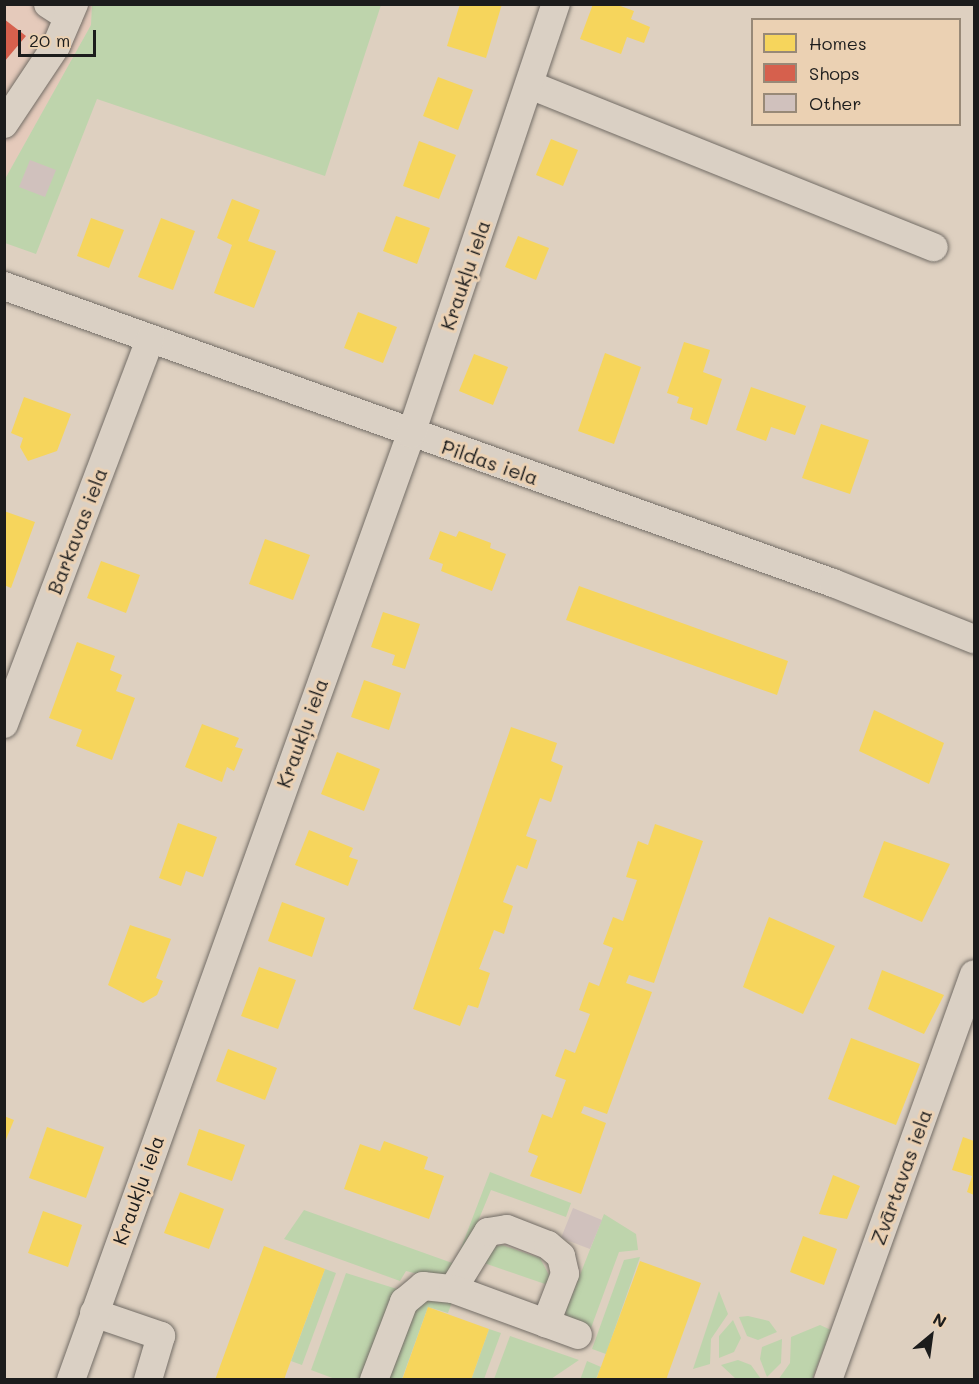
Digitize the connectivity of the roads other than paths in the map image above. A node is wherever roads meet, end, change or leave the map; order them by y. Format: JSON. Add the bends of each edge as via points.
{"nodes":[{"id":1,"x":556,"y":4,"type":"edge"},
{"id":2,"x":63,"y":9,"type":"edge"},
{"id":3,"x":530,"y":85,"type":"junction"},
{"id":4,"x":4,"y":124,"type":"edge"},
{"id":5,"x":934,"y":247,"type":"dead end"},
{"id":6,"x":4,"y":286,"type":"edge"},
{"id":7,"x":150,"y":339,"type":"junction"},
{"id":8,"x":411,"y":434,"type":"junction"},
{"id":9,"x":975,"y":639,"type":"edge"},
{"id":10,"x":4,"y":724,"type":"edge"},
{"id":11,"x":975,"y":974,"type":"edge"},
{"id":12,"x":453,"y":1289,"type":"junction"},
{"id":13,"x":94,"y":1313,"type":"junction"},
{"id":14,"x":546,"y":1323,"type":"junction"},
{"id":15,"x":578,"y":1335,"type":"dead end"},
{"id":16,"x":71,"y":1380,"type":"edge"},
{"id":17,"x":148,"y":1380,"type":"edge"},
{"id":18,"x":374,"y":1380,"type":"edge"},
{"id":19,"x":828,"y":1380,"type":"edge"}],
"edges":[{"from":1,"to":3,"type":"street","name":"Kraukļu iela"},
{"from":2,"to":4,"type":"street","via":[[56,46]]},
{"from":3,"to":5,"type":"street"},
{"from":3,"to":8,"type":"street","name":"Kraukļu iela"},
{"from":6,"to":7,"type":"street","name":"Pildas iela"},
{"from":7,"to":8,"type":"street","name":"Pildas iela"},
{"from":7,"to":10,"type":"street","name":"Barkavas iela"},
{"from":8,"to":9,"type":"street","name":"Pildas iela","via":[[833,583]]},
{"from":8,"to":13,"type":"street","name":"Kraukļu iela"},
{"from":11,"to":19,"type":"street","name":"Zvārtavas iela"},
{"from":12,"to":14,"type":"street"},
{"from":12,"to":14,"type":"street","via":[[488,1232],[507,1229],[548,1245],[561,1256],[565,1274]]},
{"from":12,"to":18,"type":"street","via":[[437,1285],[412,1292],[404,1302]]},
{"from":13,"to":16,"type":"street","name":"Kraukļu iela"},
{"from":13,"to":17,"type":"street","via":[[161,1336]]},
{"from":14,"to":15,"type":"street"}]}
